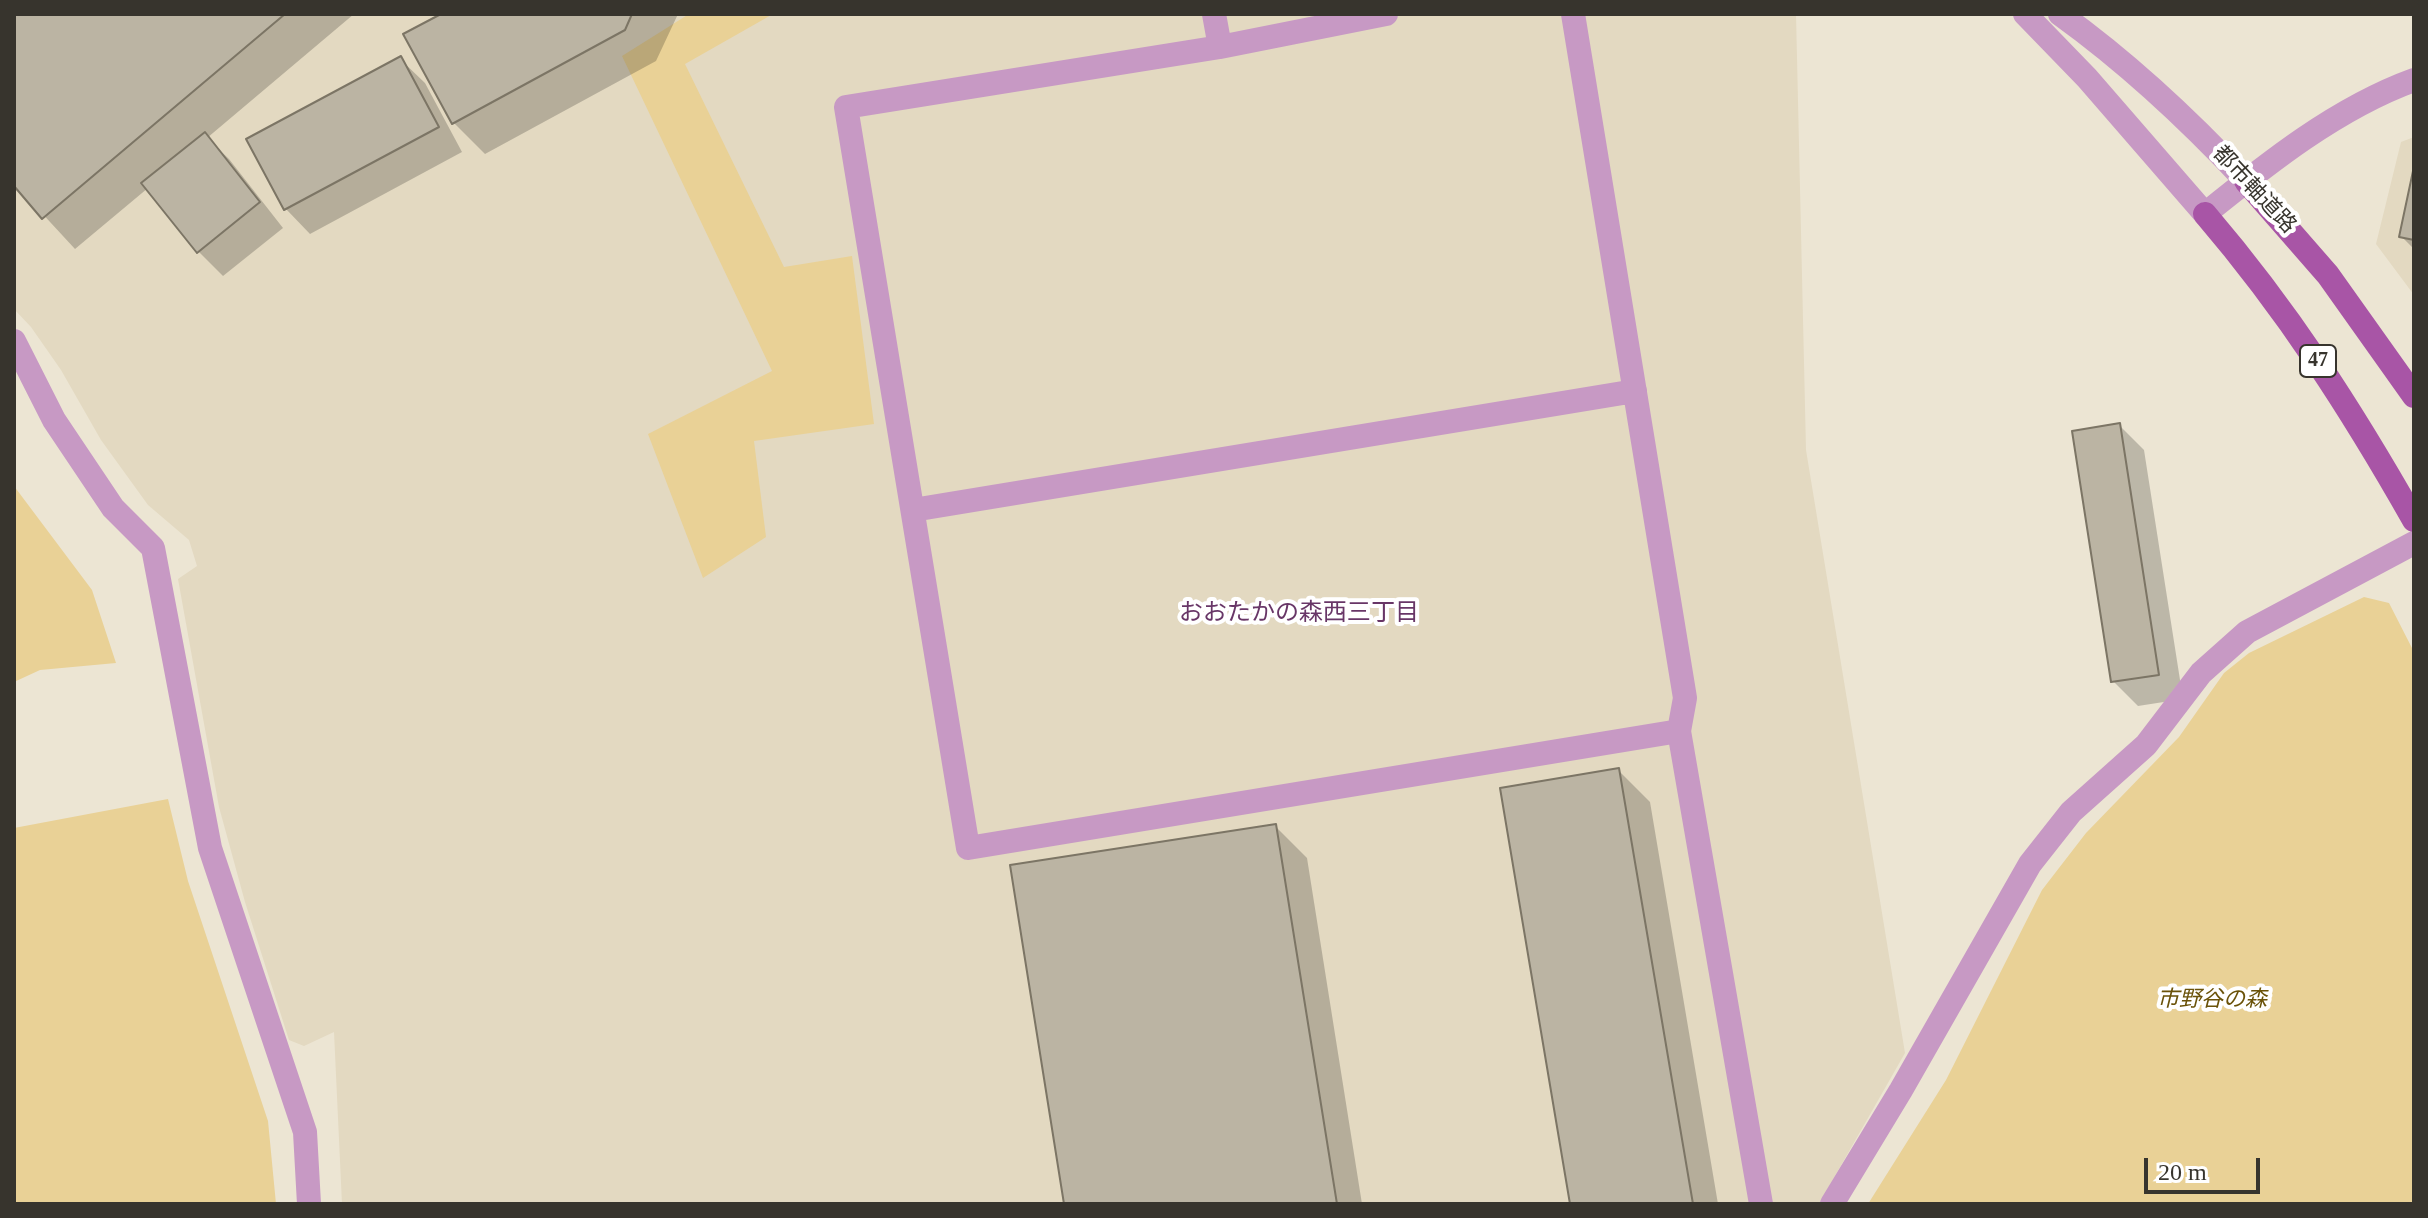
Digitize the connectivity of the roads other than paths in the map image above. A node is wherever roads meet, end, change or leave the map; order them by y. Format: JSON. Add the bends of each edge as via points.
{"nodes":[{"id":1,"x":1214,"y":14,"type":"edge"},
{"id":2,"x":1386,"y":14,"type":"edge"},
{"id":3,"x":1573,"y":14,"type":"edge"},
{"id":4,"x":2025,"y":14,"type":"edge"},
{"id":5,"x":2060,"y":14,"type":"edge"},
{"id":6,"x":1220,"y":47,"type":"junction"},
{"id":7,"x":2414,"y":80,"type":"edge"},
{"id":8,"x":2246,"y":181,"type":"junction"},
{"id":9,"x":2205,"y":214,"type":"junction"},
{"id":10,"x":14,"y":341,"type":"edge"},
{"id":11,"x":1635,"y":391,"type":"junction"},
{"id":12,"x":2414,"y":396,"type":"edge"},
{"id":13,"x":913,"y":510,"type":"junction"},
{"id":14,"x":2414,"y":520,"type":"edge"},
{"id":15,"x":2414,"y":543,"type":"edge"},
{"id":16,"x":1679,"y":731,"type":"junction"},
{"id":17,"x":309,"y":1204,"type":"edge"},
{"id":18,"x":1761,"y":1204,"type":"edge"},
{"id":19,"x":1832,"y":1204,"type":"edge"}],
"edges":[{"from":1,"to":6,"type":"street"},
{"from":2,"to":6,"type":"street"},
{"from":3,"to":11,"type":"street"},
{"from":4,"to":9,"type":"street"},
{"from":5,"to":8,"type":"street","name":"都市軸道路","via":[[2133,72]]},
{"from":6,"to":13,"type":"street","via":[[846,107]]},
{"from":7,"to":8,"type":"street","via":[[2337,119]]},
{"from":8,"to":9,"type":"street"},
{"from":8,"to":12,"type":"main road","name":"都市軸道路","via":[[2328,275]]},
{"from":9,"to":14,"type":"main road","number":"47","via":[[2314,354]]},
{"from":10,"to":17,"type":"street","via":[[62,433],[113,508],[153,548],[210,848],[305,1132]]},
{"from":11,"to":13,"type":"street"},
{"from":11,"to":16,"type":"street","via":[[1685,698]]},
{"from":13,"to":16,"type":"street","via":[[968,848]]},
{"from":15,"to":19,"type":"street","via":[[2247,632],[2201,673],[2146,745],[2071,812],[2030,864]]},
{"from":16,"to":18,"type":"street"}]}
